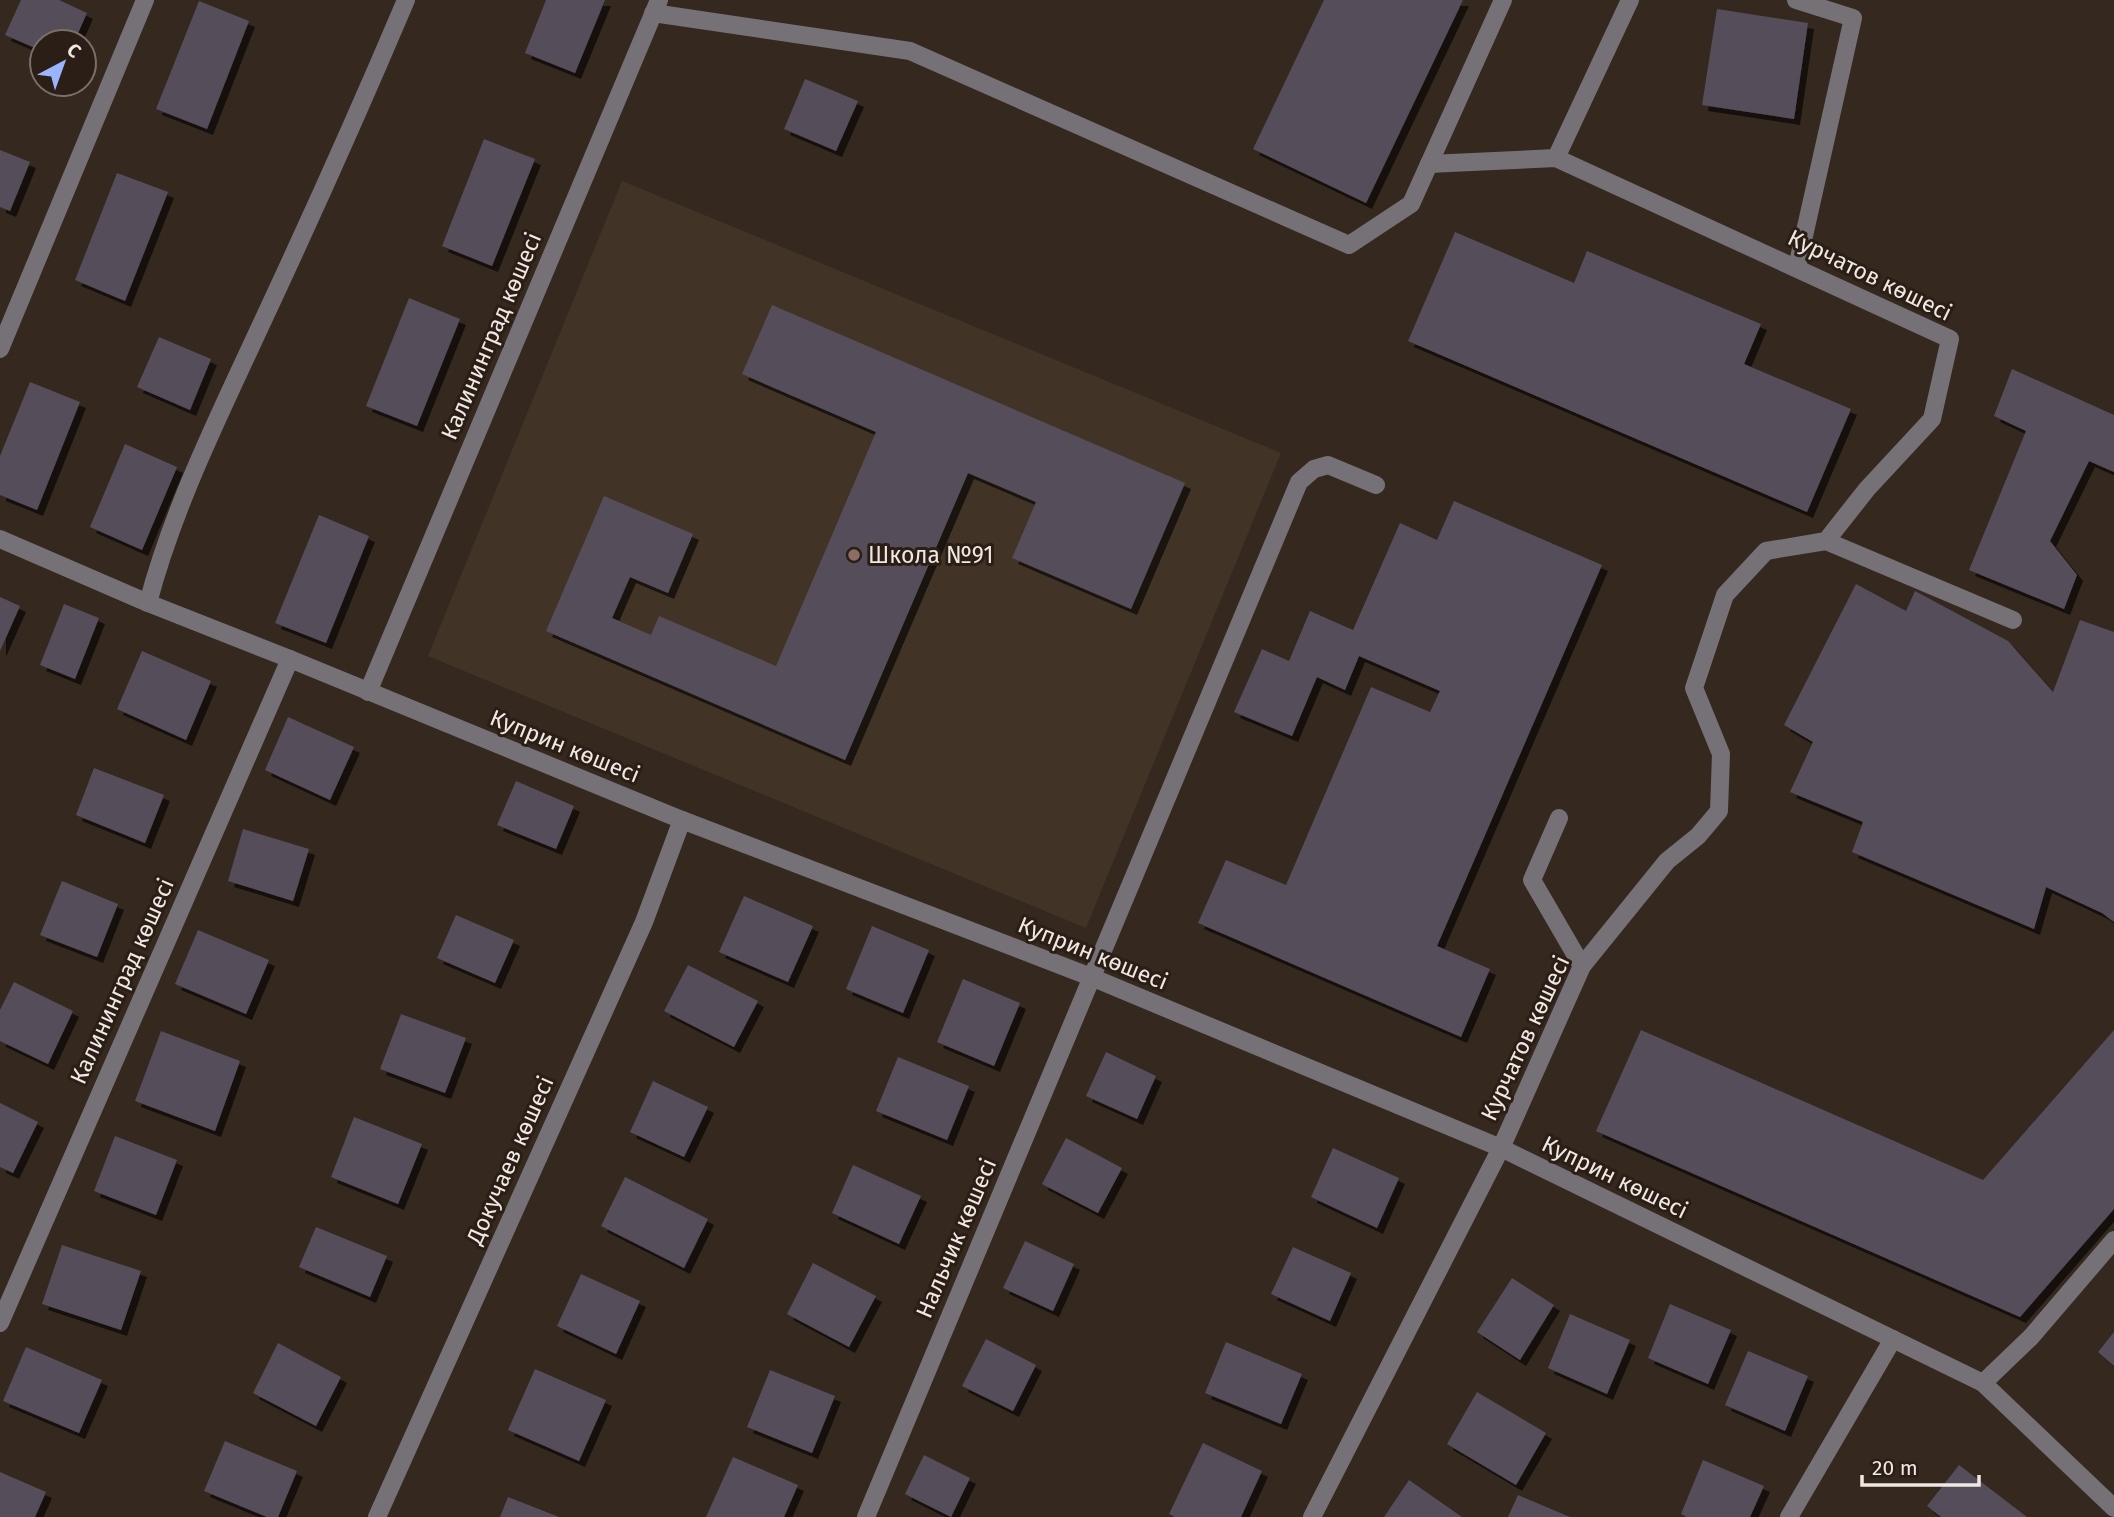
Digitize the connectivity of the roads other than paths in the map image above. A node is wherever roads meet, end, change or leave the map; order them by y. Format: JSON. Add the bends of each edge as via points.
{"nodes":[{"id":1,"x":145,"y":0,"type":"edge"},
{"id":2,"x":406,"y":0,"type":"edge"},
{"id":3,"x":1503,"y":0,"type":"edge"},
{"id":4,"x":1630,"y":0,"type":"edge"},
{"id":5,"x":1796,"y":0,"type":"edge"},
{"id":6,"x":656,"y":6,"type":"edge"},
{"id":7,"x":1556,"y":158,"type":"junction"},
{"id":8,"x":1429,"y":164,"type":"junction"},
{"id":9,"x":1797,"y":267,"type":"junction"},
{"id":10,"x":0,"y":349,"type":"edge"},
{"id":11,"x":1376,"y":485,"type":"dead end"},
{"id":12,"x":0,"y":539,"type":"edge"},
{"id":13,"x":1826,"y":541,"type":"junction"},
{"id":14,"x":148,"y":603,"type":"junction"},
{"id":15,"x":2013,"y":620,"type":"dead end"},
{"id":16,"x":290,"y":659,"type":"junction"},
{"id":17,"x":369,"y":692,"type":"junction"},
{"id":18,"x":1559,"y":818,"type":"dead end"},
{"id":19,"x":682,"y":820,"type":"junction"},
{"id":20,"x":1582,"y":967,"type":"junction"},
{"id":21,"x":1091,"y":977,"type":"junction"},
{"id":22,"x":1501,"y":1148,"type":"junction"},
{"id":23,"x":2114,"y":1240,"type":"edge"},
{"id":24,"x":0,"y":1323,"type":"edge"},
{"id":25,"x":1893,"y":1339,"type":"junction"},
{"id":26,"x":1983,"y":1383,"type":"junction"},
{"id":27,"x":2114,"y":1508,"type":"edge"},
{"id":28,"x":377,"y":1517,"type":"edge"},
{"id":29,"x":866,"y":1517,"type":"edge"},
{"id":30,"x":1312,"y":1517,"type":"edge"},
{"id":31,"x":1788,"y":1517,"type":"edge"}],
"edges":[{"from":1,"to":10,"type":"street"},
{"from":2,"to":14,"type":"street","via":[[351,131],[202,451]]},
{"from":3,"to":8,"type":"street"},
{"from":4,"to":7,"type":"street"},
{"from":5,"to":9,"type":"street","via":[[1853,18]]},
{"from":6,"to":8,"type":"street","via":[[910,51],[1349,245],[1411,204]]},
{"from":6,"to":17,"type":"street","name":"Калининград көшесі"},
{"from":7,"to":8,"type":"street","name":"Курчатов көшесі"},
{"from":7,"to":9,"type":"street","name":"Курчатов көшесі"},
{"from":9,"to":13,"type":"street","name":"Курчатов көшесі","via":[[1950,339],[1932,419]]},
{"from":11,"to":21,"type":"street","name":"Нальчик көшесі","via":[[1328,465],[1314,469],[1299,482]]},
{"from":12,"to":14,"type":"street","name":"Куприн көшесі"},
{"from":13,"to":15,"type":"street"},
{"from":13,"to":20,"type":"street","name":"Курчатов көшесі","via":[[1766,551],[1725,595],[1695,688],[1721,754],[1719,811],[1699,836],[1667,861]]},
{"from":14,"to":16,"type":"street","name":"Куприн көшесі"},
{"from":16,"to":17,"type":"street","name":"Куприн көшесі"},
{"from":16,"to":24,"type":"street","name":"Калининград көшесі"},
{"from":17,"to":19,"type":"street","name":"Куприн көшесі"},
{"from":18,"to":20,"type":"street","via":[[1532,880]]},
{"from":19,"to":21,"type":"street","name":"Куприн көшесі"},
{"from":19,"to":28,"type":"street","name":"Докучаев көшесі","via":[[644,922]]},
{"from":20,"to":22,"type":"street","name":"Курчатов көшесі"},
{"from":21,"to":22,"type":"street","name":"Куприн көшесі"},
{"from":21,"to":29,"type":"street","name":"Нальчик көшесі"},
{"from":22,"to":25,"type":"street","name":"Куприн көшесі"},
{"from":22,"to":30,"type":"street","name":"Курчатов көшесі"},
{"from":23,"to":26,"type":"street","via":[[2031,1337]]},
{"from":25,"to":26,"type":"street","name":"Куприн көшесі"},
{"from":25,"to":31,"type":"street"},
{"from":26,"to":27,"type":"street","name":"Куприн көшесі"}]}
